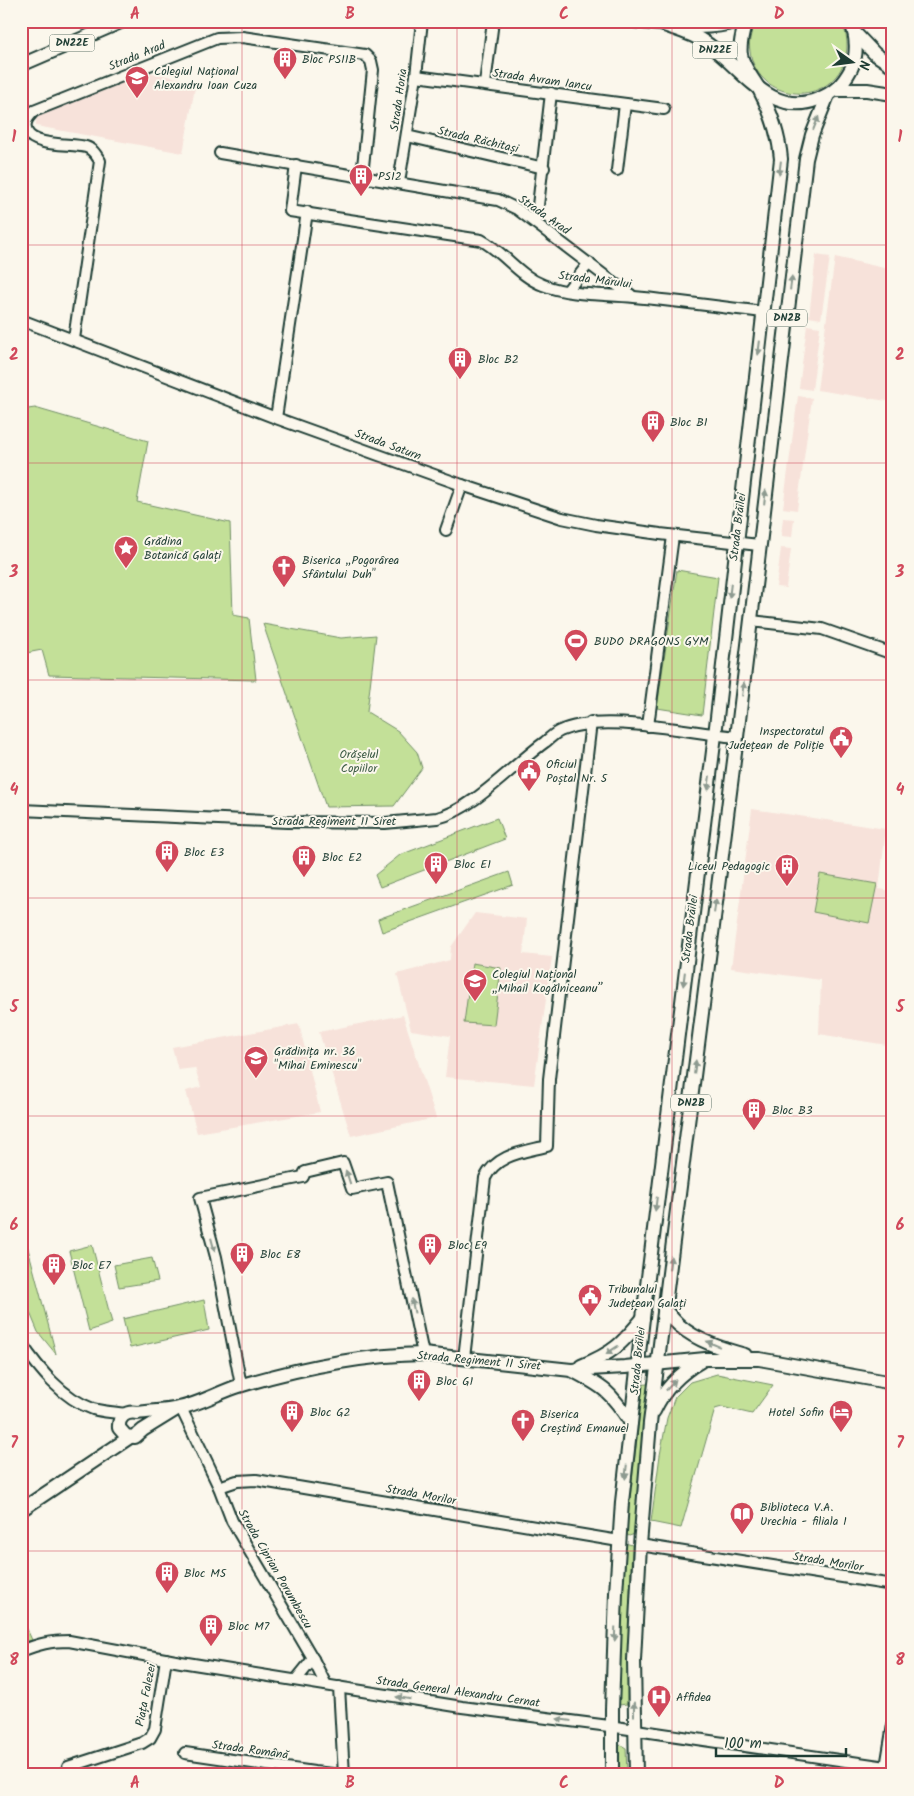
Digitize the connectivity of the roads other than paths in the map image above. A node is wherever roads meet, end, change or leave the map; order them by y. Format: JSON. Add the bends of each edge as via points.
{"nodes":[{"id":1,"x":123,"y":21,"type":"edge"},
{"id":2,"x":422,"y":21,"type":"edge"},
{"id":3,"x":493,"y":21,"type":"edge"},
{"id":4,"x":634,"y":21,"type":"edge"},
{"id":5,"x":739,"y":21,"type":"edge"},
{"id":6,"x":746,"y":21,"type":"edge"},
{"id":7,"x":655,"y":23,"type":"edge"},
{"id":8,"x":852,"y":25,"type":"edge"},
{"id":9,"x":21,"y":65,"type":"edge"},
{"id":10,"x":893,"y":66,"type":"edge"},
{"id":11,"x":416,"y":76,"type":"junction"},
{"id":12,"x":485,"y":84,"type":"junction"},
{"id":13,"x":759,"y":88,"type":"junction"},
{"id":14,"x":832,"y":93,"type":"junction"},
{"id":15,"x":551,"y":94,"type":"junction"},
{"id":16,"x":893,"y":94,"type":"edge"},
{"id":17,"x":625,"y":104,"type":"junction"},
{"id":18,"x":664,"y":109,"type":"dead end"},
{"id":19,"x":407,"y":136,"type":"junction"},
{"id":20,"x":220,"y":153,"type":"dead end"},
{"id":21,"x":296,"y":165,"type":"junction"},
{"id":22,"x":544,"y":168,"type":"junction"},
{"id":23,"x":617,"y":170,"type":"dead end"},
{"id":24,"x":362,"y":176,"type":"junction"},
{"id":25,"x":399,"y":182,"type":"junction"},
{"id":26,"x":307,"y":212,"type":"junction"},
{"id":27,"x":536,"y":223,"type":"junction"},
{"id":28,"x":589,"y":262,"type":"junction"},
{"id":29,"x":567,"y":291,"type":"junction"},
{"id":30,"x":634,"y":297,"type":"junction"},
{"id":31,"x":763,"y":312,"type":"junction"},
{"id":32,"x":21,"y":320,"type":"edge"},
{"id":33,"x":74,"y":339,"type":"junction"},
{"id":34,"x":276,"y":418,"type":"junction"},
{"id":35,"x":462,"y":485,"type":"junction"},
{"id":36,"x":446,"y":530,"type":"dead end"},
{"id":37,"x":673,"y":536,"type":"junction"},
{"id":38,"x":736,"y":543,"type":"junction"},
{"id":39,"x":759,"y":545,"type":"junction"},
{"id":40,"x":751,"y":621,"type":"junction"},
{"id":41,"x":893,"y":654,"type":"edge"},
{"id":42,"x":591,"y":722,"type":"junction"},
{"id":43,"x":648,"y":726,"type":"junction"},
{"id":44,"x":714,"y":735,"type":"junction"},
{"id":45,"x":737,"y":737,"type":"junction"},
{"id":46,"x":21,"y":810,"type":"edge"},
{"id":47,"x":664,"y":1308,"type":"junction"},
{"id":48,"x":643,"y":1318,"type":"junction"},
{"id":49,"x":21,"y":1343,"type":"edge"},
{"id":50,"x":423,"y":1354,"type":"junction"},
{"id":51,"x":464,"y":1358,"type":"junction"},
{"id":52,"x":706,"y":1359,"type":"junction"},
{"id":53,"x":759,"y":1359,"type":"junction"},
{"id":54,"x":657,"y":1363,"type":"junction"},
{"id":55,"x":638,"y":1366,"type":"junction"},
{"id":56,"x":571,"y":1370,"type":"junction"},
{"id":57,"x":893,"y":1383,"type":"edge"},
{"id":58,"x":241,"y":1385,"type":"junction"},
{"id":59,"x":179,"y":1408,"type":"junction"},
{"id":60,"x":125,"y":1420,"type":"junction"},
{"id":61,"x":631,"y":1423,"type":"junction"},
{"id":62,"x":650,"y":1423,"type":"junction"},
{"id":63,"x":144,"y":1427,"type":"junction"},
{"id":64,"x":130,"y":1437,"type":"junction"},
{"id":65,"x":104,"y":1454,"type":"junction"},
{"id":66,"x":219,"y":1487,"type":"junction"},
{"id":67,"x":21,"y":1510,"type":"edge"},
{"id":68,"x":619,"y":1542,"type":"junction"},
{"id":69,"x":640,"y":1545,"type":"junction"},
{"id":70,"x":893,"y":1586,"type":"edge"},
{"id":71,"x":21,"y":1651,"type":"edge"},
{"id":72,"x":166,"y":1659,"type":"junction"},
{"id":73,"x":313,"y":1659,"type":"junction"},
{"id":74,"x":296,"y":1680,"type":"junction"},
{"id":75,"x":326,"y":1685,"type":"junction"},
{"id":76,"x":339,"y":1687,"type":"junction"},
{"id":77,"x":893,"y":1725,"type":"edge"},
{"id":78,"x":612,"y":1727,"type":"junction"},
{"id":79,"x":634,"y":1730,"type":"junction"},
{"id":80,"x":185,"y":1753,"type":"dead end"},
{"id":81,"x":68,"y":1767,"type":"dead end"},
{"id":82,"x":889,"y":1768,"type":"edge"},
{"id":83,"x":343,"y":1775,"type":"edge"},
{"id":84,"x":612,"y":1775,"type":"edge"},
{"id":85,"x":636,"y":1775,"type":"edge"}],
"edges":[{"from":1,"to":9,"type":"main road","number":"DN22E"},
{"from":2,"to":11,"type":"street","name":"Strada Horia"},
{"from":3,"to":12,"type":"street"},
{"from":4,"to":7,"type":"main road","number":"DN22E"},
{"from":5,"to":7,"type":"main road","number":"DN22E","via":[[714,26]]},
{"from":6,"to":13,"type":"main road","name":"Strada Brăilei","number":"DN2B","via":[[741,37],[741,56],[748,74]]},
{"from":7,"to":13,"type":"main road","number":"DN22E","via":[[707,43]]},
{"from":8,"to":10,"type":"main road","via":[[875,54]]},
{"from":8,"to":14,"type":"main road","name":"Strada Brăilei","number":"DN2B","via":[[856,49],[853,65],[845,80]]},
{"from":11,"to":12,"type":"street","name":"Strada Avram Iancu"},
{"from":11,"to":19,"type":"street","name":"Strada Horia"},
{"from":12,"to":15,"type":"street","name":"Strada Avram Iancu"},
{"from":13,"to":14,"type":"main road","name":"Strada Brăilei","number":"DN2B","via":[[772,97],[798,104]]},
{"from":13,"to":31,"type":"main road","name":"Strada Brăilei","number":"DN2B","one_way":true,"via":[[773,119],[782,159]]},
{"from":14,"to":16,"type":"main road","via":[[868,90]]},
{"from":39,"to":14,"type":"main road","name":"Strada Brăilei","number":"DN2B","one_way":true,"via":[[806,159],[812,135]]},
{"from":15,"to":17,"type":"street","name":"Strada Avram Iancu"},
{"from":15,"to":22,"type":"street"},
{"from":17,"to":18,"type":"street","name":"Strada Avram Iancu"},
{"from":17,"to":23,"type":"street"},
{"from":19,"to":22,"type":"street","name":"Strada Răchitași"},
{"from":19,"to":25,"type":"street","name":"Strada Horia"},
{"from":20,"to":21,"type":"street","name":"Strada Arad"},
{"from":21,"to":24,"type":"street","name":"Strada Arad"},
{"from":21,"to":26,"type":"street","name":"Strada Mărului","via":[[290,211]]},
{"from":22,"to":27,"type":"street"},
{"from":24,"to":25,"type":"street","name":"Strada Arad"},
{"from":24,"to":33,"type":"street","name":"Strada Arad","via":[[373,70],[365,55],[242,37],[217,38],[34,112],[28,117],[25,128],[29,135],[40,141],[88,147],[100,161]]},
{"from":25,"to":27,"type":"street","name":"Strada Arad","via":[[498,200]]},
{"from":26,"to":29,"type":"street","name":"Strada Mărului","via":[[481,240],[494,247],[529,278]]},
{"from":26,"to":34,"type":"street"},
{"from":27,"to":28,"type":"street","name":"Strada Arad"},
{"from":28,"to":29,"type":"street"},
{"from":28,"to":30,"type":"street","name":"Strada Arad"},
{"from":29,"to":30,"type":"street","name":"Strada Mărului"},
{"from":30,"to":31,"type":"street","name":"Strada Mărului"},
{"from":31,"to":38,"type":"main road","name":"Strada Brăilei","number":"DN2B","one_way":true},
{"from":32,"to":33,"type":"street","name":"Strada Saturn"},
{"from":33,"to":34,"type":"street","name":"Strada Saturn"},
{"from":34,"to":35,"type":"street","name":"Strada Saturn"},
{"from":35,"to":36,"type":"street"},
{"from":35,"to":37,"type":"street","name":"Strada Saturn","via":[[562,518]]},
{"from":37,"to":38,"type":"street","name":"Strada Saturn"},
{"from":37,"to":43,"type":"street"},
{"from":38,"to":39,"type":"street","name":"Strada Saturn"},
{"from":38,"to":44,"type":"main road","name":"Strada Brăilei","number":"DN2B","one_way":true},
{"from":39,"to":40,"type":"main road","name":"Strada Brăilei","number":"DN2B"},
{"from":40,"to":41,"type":"street","via":[[822,629]]},
{"from":45,"to":40,"type":"main road","name":"Strada Brăilei","number":"DN2B","one_way":true},
{"from":42,"to":43,"type":"street","name":"Strada Regiment 11 Siret"},
{"from":42,"to":46,"type":"street","name":"Strada Regiment 11 Siret","via":[[560,731],[469,803],[437,818],[385,823],[287,822]]},
{"from":42,"to":51,"type":"street","via":[[549,1079],[547,1146],[501,1160],[490,1168],[485,1178]]},
{"from":43,"to":44,"type":"street","name":"Strada Regiment 11 Siret"},
{"from":44,"to":45,"type":"street","name":"Strada Regiment 11 Siret"},
{"from":44,"to":48,"type":"main road","name":"Strada Brăilei","number":"DN2B","one_way":true},
{"from":47,"to":45,"type":"main road","name":"Strada Brăilei","number":"DN2B","one_way":true},
{"from":53,"to":47,"type":"main road","one_way":true,"via":[[687,1332]]},
{"from":47,"to":54,"type":"main road","name":"Strada Brăilei","number":"DN2B"},
{"from":48,"to":55,"type":"main road","name":"Strada Brăilei","number":"DN2B"},
{"from":48,"to":56,"type":"main road","one_way":true,"via":[[625,1341],[611,1352]]},
{"from":49,"to":60,"type":"street","via":[[64,1393]]},
{"from":50,"to":51,"type":"main road","name":"Strada Regiment 11 Siret"},
{"from":50,"to":58,"type":"main road","name":"Strada Regiment 11 Siret","via":[[354,1359]]},
{"from":50,"to":58,"type":"street","one_way":true,"via":[[387,1182],[352,1189],[343,1163],[305,1172],[303,1177],[200,1198],[216,1257]]},
{"from":51,"to":56,"type":"main road","name":"Strada Regiment 11 Siret"},
{"from":52,"to":53,"type":"main road","name":"Strada Regiment 11 Siret"},
{"from":52,"to":54,"type":"main road","name":"Strada Regiment 11 Siret"},
{"from":62,"to":52,"type":"main road","one_way":true,"via":[[667,1388]]},
{"from":53,"to":57,"type":"main road"},
{"from":54,"to":55,"type":"main road","name":"Strada Regiment 11 Siret"},
{"from":54,"to":62,"type":"main road","name":"Strada Brăilei"},
{"from":55,"to":56,"type":"main road","name":"Strada Regiment 11 Siret"},
{"from":55,"to":61,"type":"main road","name":"Strada Brăilei"},
{"from":56,"to":61,"type":"main road","via":[[608,1391]]},
{"from":58,"to":59,"type":"main road","name":"Strada Regiment 11 Siret"},
{"from":59,"to":60,"type":"main road","name":"Strada Regiment 11 Siret"},
{"from":59,"to":63,"type":"main road","name":"Strada Regiment 11 Siret"},
{"from":59,"to":66,"type":"street","name":"Strada Ciprian Porumbescu"},
{"from":60,"to":63,"type":"main road","via":[[142,1417]]},
{"from":60,"to":64,"type":"main road","via":[[122,1433]]},
{"from":60,"to":65,"type":"main road"},
{"from":61,"to":68,"type":"main road","name":"Strada Brăilei","one_way":true},
{"from":62,"to":69,"type":"main road","name":"Strada Brăilei"},
{"from":63,"to":64,"type":"main road","name":"Strada Regiment 11 Siret","via":[[138,1436]]},
{"from":64,"to":65,"type":"main road","name":"Strada Regiment 11 Siret"},
{"from":65,"to":67,"type":"main road","name":"Strada Regiment 11 Siret"},
{"from":66,"to":68,"type":"street","name":"Strada Morilor","via":[[237,1481],[256,1480]]},
{"from":66,"to":73,"type":"street","name":"Strada Ciprian Porumbescu","via":[[232,1521]]},
{"from":68,"to":78,"type":"main road","name":"Strada Brăilei","one_way":true},
{"from":69,"to":70,"type":"street","name":"Strada Morilor"},
{"from":79,"to":69,"type":"main road","name":"Strada Brăilei","one_way":true},
{"from":71,"to":72,"type":"street","name":"Strada General Alexandru Cernat","via":[[44,1642],[68,1641]]},
{"from":72,"to":74,"type":"street","name":"Strada General Alexandru Cernat"},
{"from":72,"to":81,"type":"street","name":"Piața Falezei","via":[[155,1729],[150,1738]]},
{"from":73,"to":74,"type":"street"},
{"from":73,"to":75,"type":"street","name":"Strada Ciprian Porumbescu"},
{"from":74,"to":75,"type":"street","name":"Strada General Alexandru Cernat"},
{"from":75,"to":76,"type":"street","name":"Strada General Alexandru Cernat"},
{"from":78,"to":76,"type":"street","name":"Strada General Alexandru Cernat","one_way":true},
{"from":76,"to":83,"type":"street"},
{"from":77,"to":82,"type":"street"},
{"from":78,"to":79,"type":"street","name":"Strada General Alexandru Cernat"},
{"from":78,"to":84,"type":"main road","name":"Strada Brăilei"},
{"from":79,"to":82,"type":"street","name":"Strada General Alexandru Cernat"},
{"from":79,"to":85,"type":"main road","name":"Strada Brăilei"},
{"from":80,"to":83,"type":"street","name":"Strada Română"}]}
